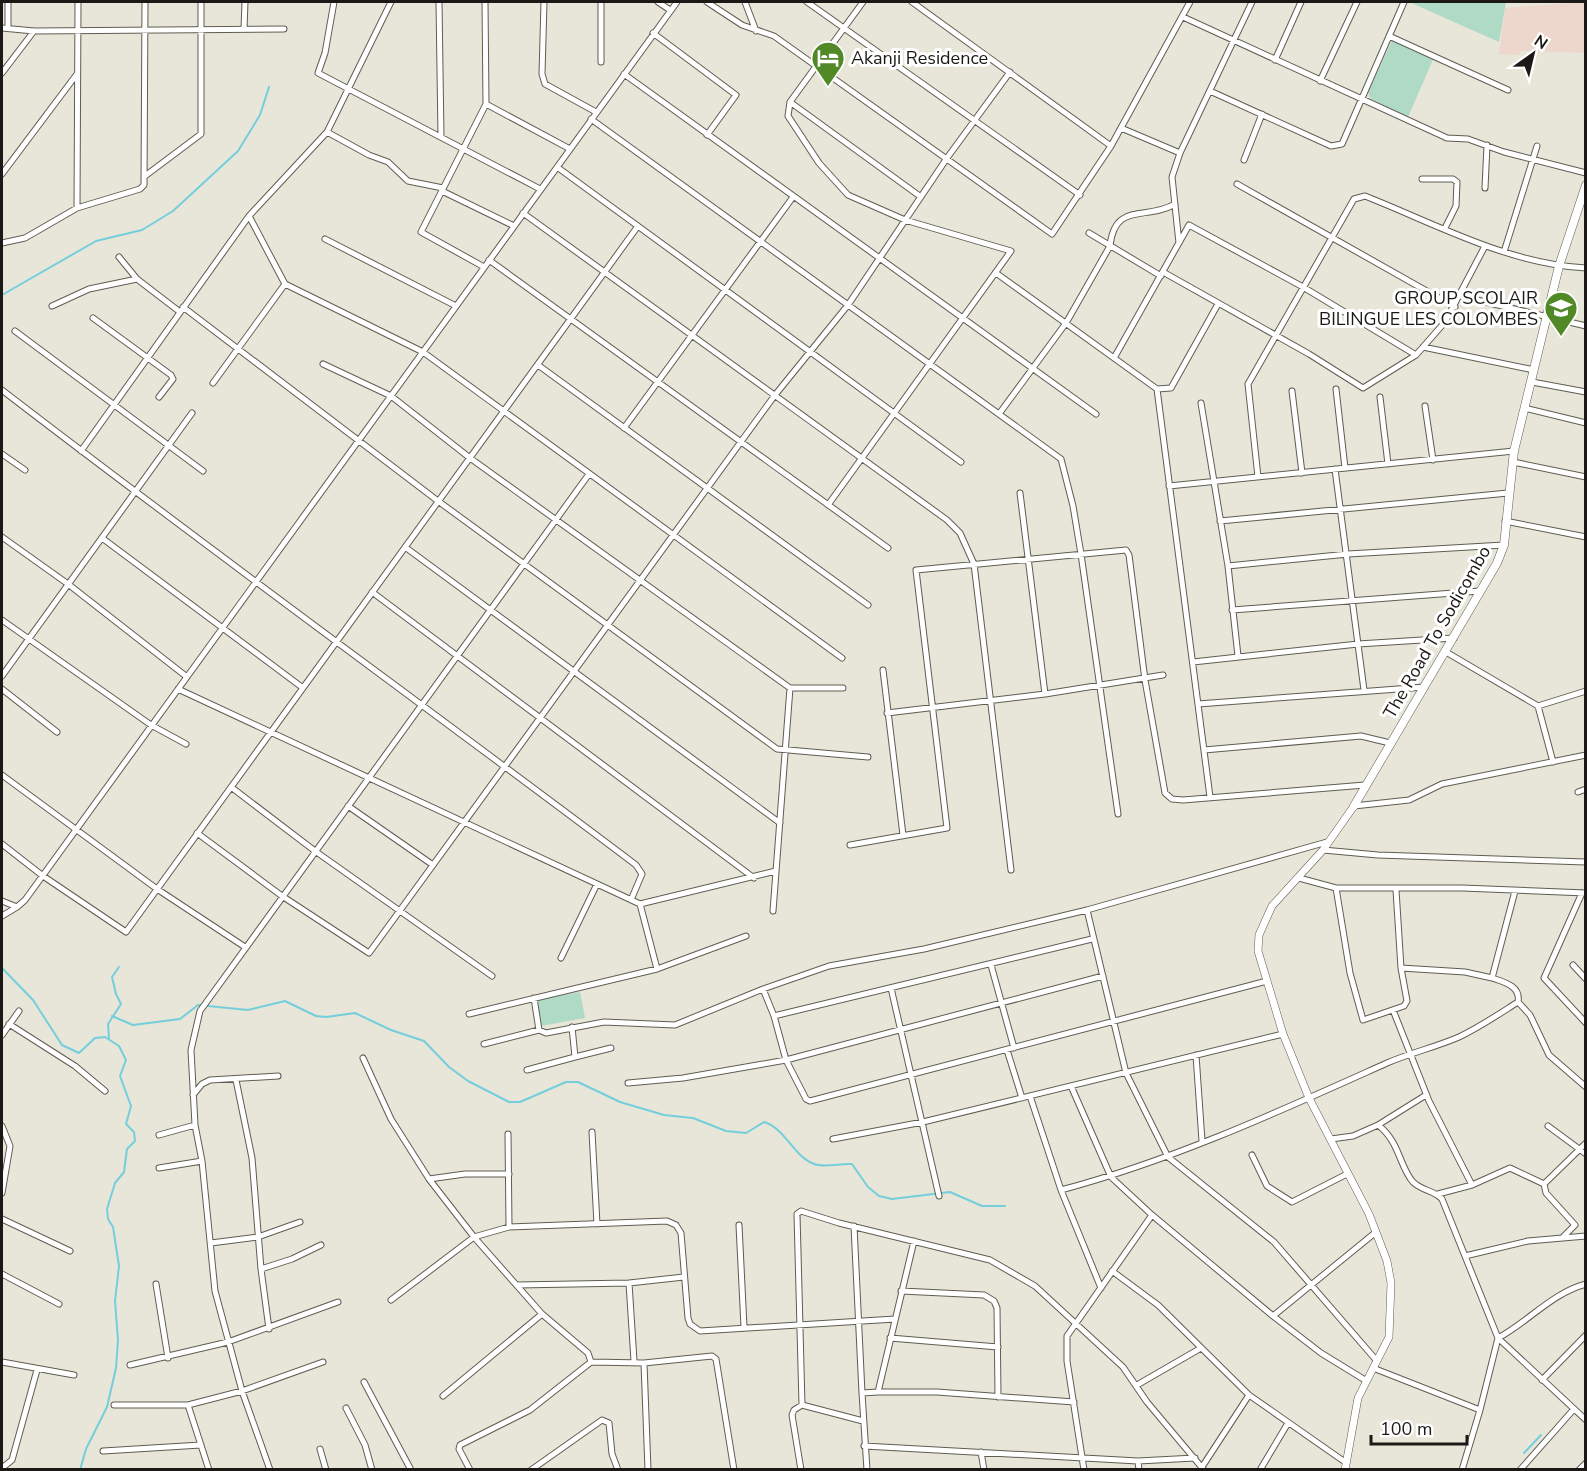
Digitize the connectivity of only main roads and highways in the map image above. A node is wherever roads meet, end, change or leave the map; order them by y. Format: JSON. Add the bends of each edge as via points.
{"nodes":[{"id":1,"x":1586,"y":185,"type":"edge"},
{"id":2,"x":1354,"y":806,"type":"road end"}],
"edges":[{"from":1,"to":2,"type":"main road","name":"The Road To Sodicombo","via":[[1559,267],[1524,408],[1508,493],[1504,545],[1482,591]]}]}
